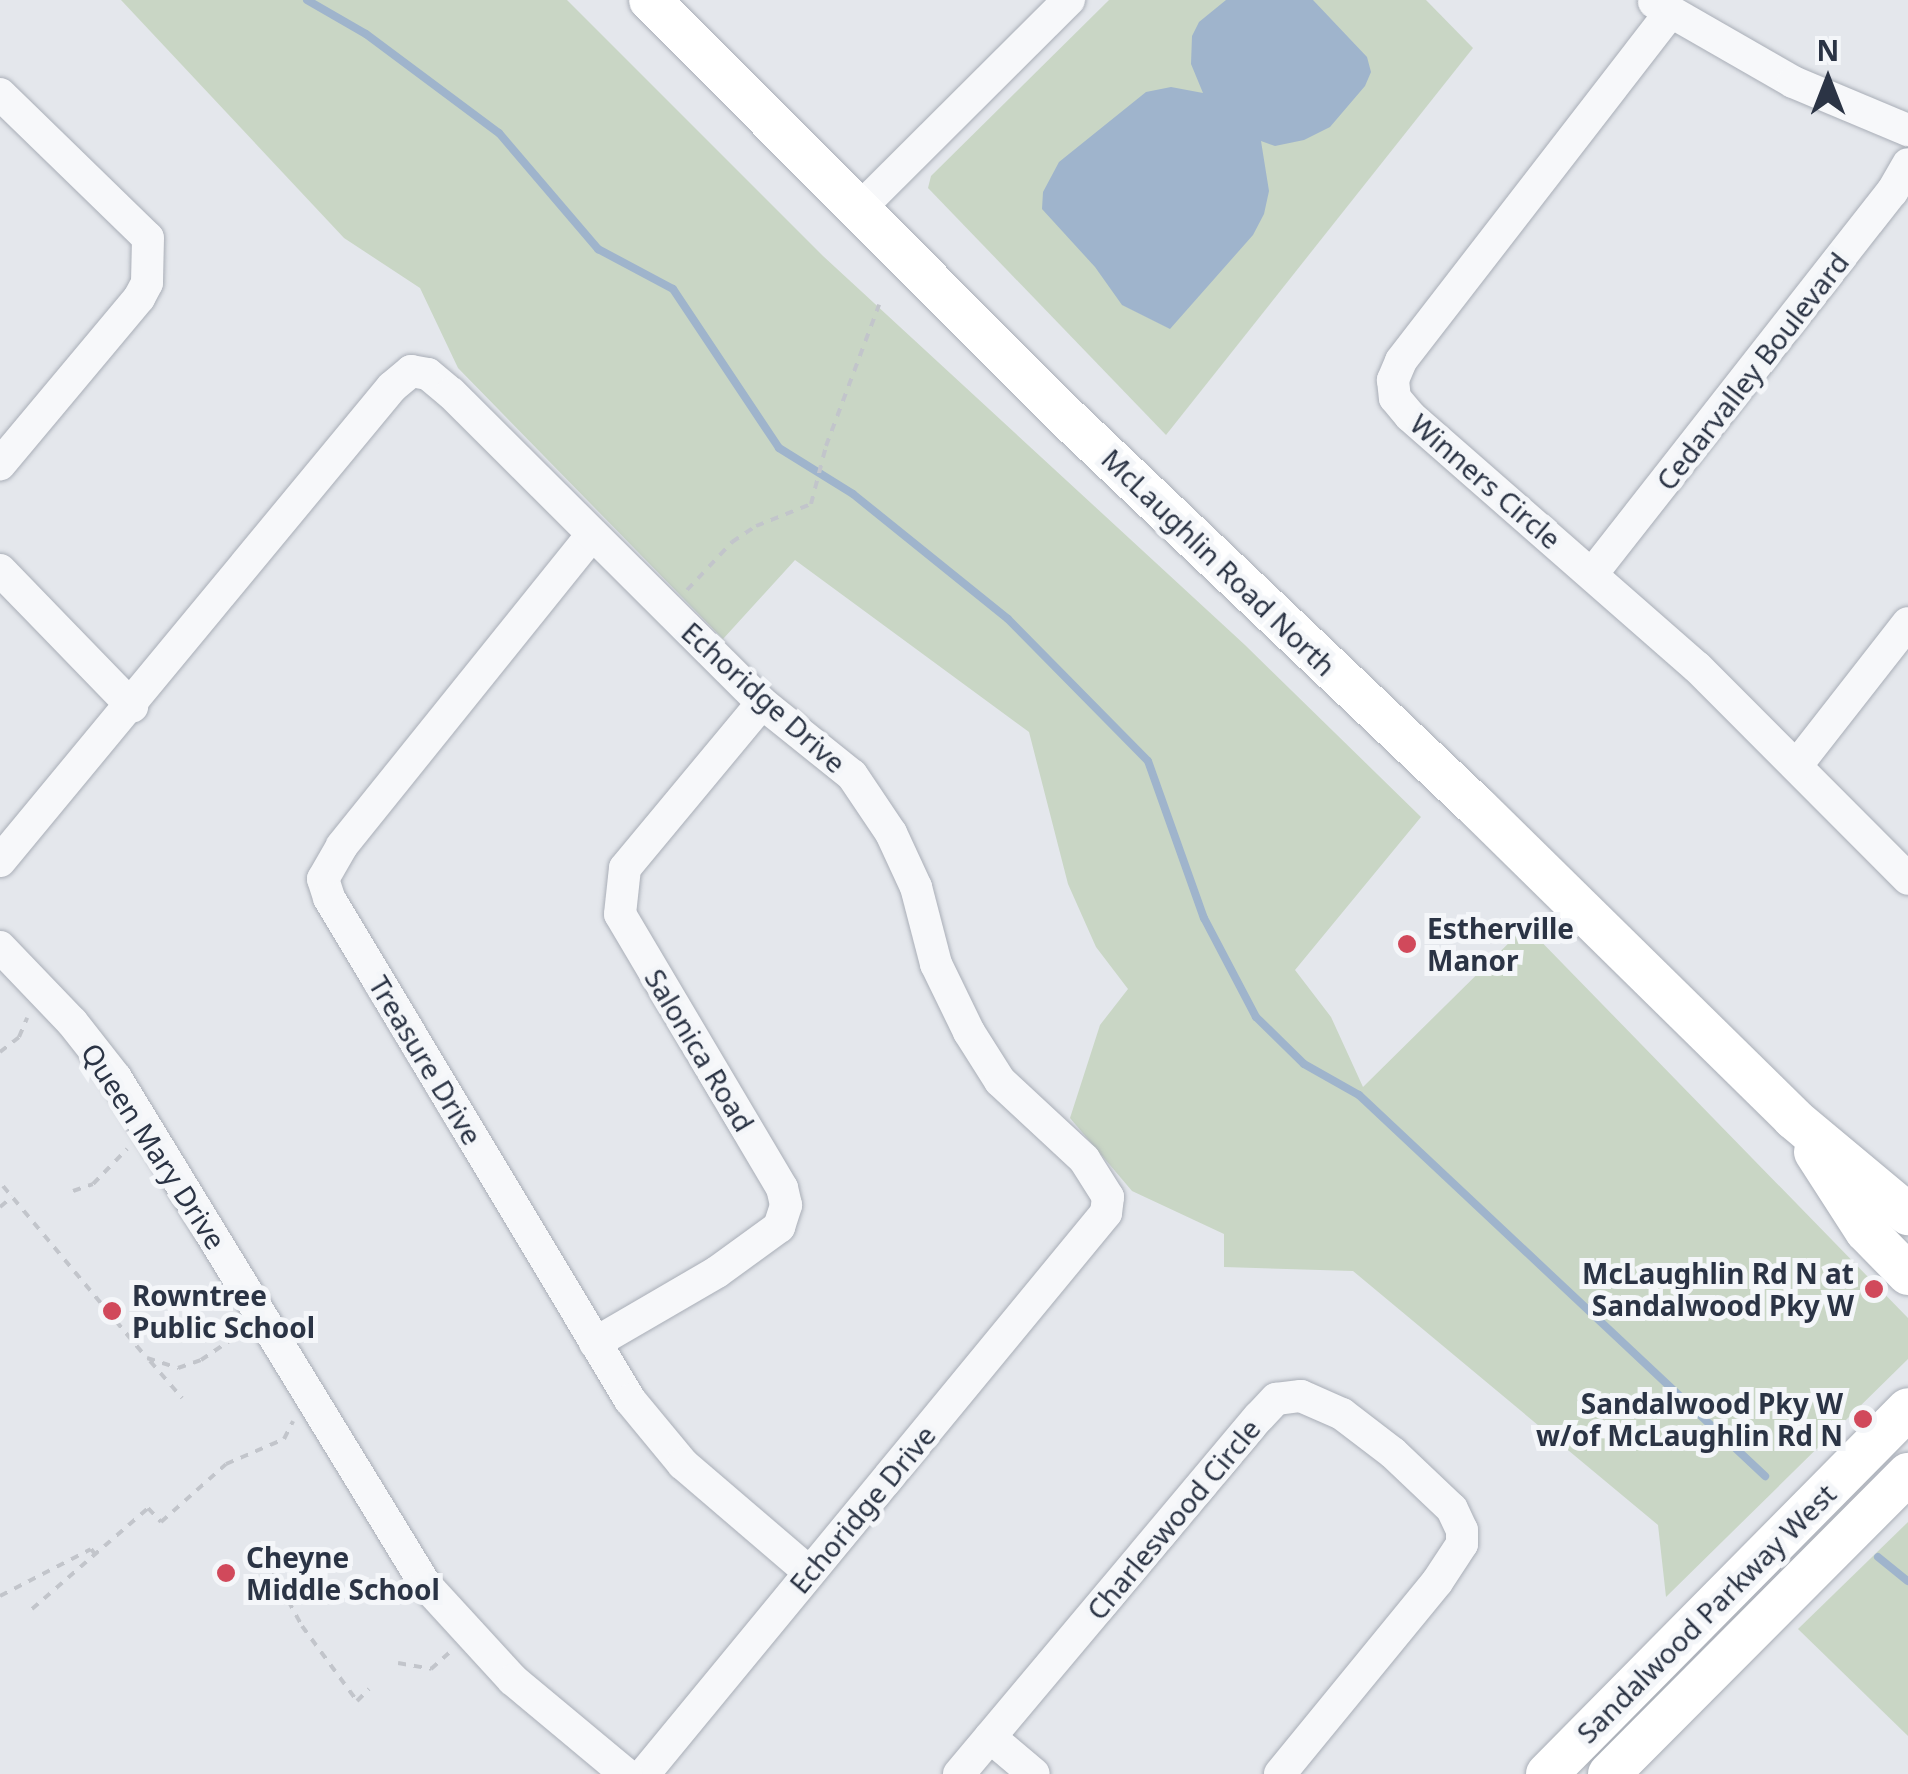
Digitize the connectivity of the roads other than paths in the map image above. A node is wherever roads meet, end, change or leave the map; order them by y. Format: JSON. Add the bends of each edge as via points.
{"nodes":[{"id":1,"x":650,"y":0,"type":"edge"},
{"id":2,"x":1069,"y":0,"type":"edge"},
{"id":3,"x":1660,"y":7,"type":"edge"},
{"id":4,"x":0,"y":94,"type":"edge"},
{"id":5,"x":1908,"y":130,"type":"edge"},
{"id":6,"x":1908,"y":164,"type":"edge"},
{"id":7,"x":858,"y":210,"type":"junction"},
{"id":8,"x":0,"y":464,"type":"edge"},
{"id":9,"x":591,"y":536,"type":"junction"},
{"id":10,"x":0,"y":570,"type":"edge"},
{"id":11,"x":1592,"y":574,"type":"junction"},
{"id":12,"x":1908,"y":622,"type":"edge"},
{"id":13,"x":762,"y":703,"type":"junction"},
{"id":14,"x":132,"y":706,"type":"junction"},
{"id":15,"x":1797,"y":765,"type":"junction"},
{"id":16,"x":0,"y":861,"type":"edge"},
{"id":17,"x":1908,"y":879,"type":"edge"},
{"id":18,"x":0,"y":947,"type":"edge"},
{"id":19,"x":1792,"y":1118,"type":"junction"},
{"id":20,"x":1908,"y":1214,"type":"edge"},
{"id":21,"x":1908,"y":1274,"type":"edge"},
{"id":22,"x":595,"y":1342,"type":"junction"},
{"id":23,"x":1908,"y":1409,"type":"edge"},
{"id":24,"x":1908,"y":1474,"type":"edge"},
{"id":25,"x":809,"y":1572,"type":"junction"},
{"id":26,"x":990,"y":1737,"type":"junction"},
{"id":27,"x":626,"y":1774,"type":"edge"},
{"id":28,"x":644,"y":1774,"type":"edge"},
{"id":29,"x":959,"y":1774,"type":"edge"},
{"id":30,"x":1034,"y":1774,"type":"edge"},
{"id":31,"x":1280,"y":1774,"type":"edge"},
{"id":32,"x":1547,"y":1774,"type":"edge"},
{"id":33,"x":1609,"y":1774,"type":"edge"}],
"edges":[{"from":1,"to":7,"type":"main road","name":"McLaughlin Road North"},
{"from":2,"to":7,"type":"street"},
{"from":3,"to":5,"type":"street","via":[[1794,82]]},
{"from":3,"to":11,"type":"street","name":"Winners Circle","via":[[1393,380],[1410,416]]},
{"from":4,"to":8,"type":"street","via":[[148,238],[147,283],[139,298]]},
{"from":6,"to":11,"type":"street","name":"Cedarvalley Boulevard"},
{"from":7,"to":19,"type":"main road","name":"McLaughlin Road North"},
{"from":9,"to":13,"type":"street","name":"Echoridge Drive"},
{"from":9,"to":14,"type":"street","name":"Echoridge Drive","via":[[451,393],[428,374],[411,371]]},
{"from":9,"to":22,"type":"street","name":"Treasure Drive","via":[[322,879]]},
{"from":10,"to":14,"type":"street"},
{"from":11,"to":15,"type":"street","name":"Winners Circle"},
{"from":12,"to":15,"type":"street"},
{"from":13,"to":22,"type":"street","name":"Salonica Road","via":[[626,868],[620,914],[786,1205],[779,1227],[717,1272]]},
{"from":13,"to":25,"type":"street","name":"Echoridge Drive","via":[[852,775],[900,851],[936,964],[969,1032],[1000,1081],[1084,1158],[1108,1197],[1106,1213],[1057,1276]]},
{"from":14,"to":16,"type":"street","name":"Echoridge Drive"},
{"from":15,"to":17,"type":"street","name":"Winners Circle"},
{"from":18,"to":27,"type":"street","name":"Queen Mary Drive","via":[[116,1078],[426,1584],[513,1680]]},
{"from":19,"to":20,"type":"main road","name":"McLaughlin Road North"},
{"from":19,"to":21,"type":"main road","name":"McLaughlin Road North","via":[[1866,1232]]},
{"from":22,"to":25,"type":"street","name":"Treasure Drive","via":[[630,1400],[682,1464]]},
{"from":23,"to":32,"type":"main road","name":"Sandalwood Parkway West"},
{"from":24,"to":33,"type":"main road","name":"Sandalwood Parkway West"},
{"from":25,"to":28,"type":"street","name":"Echoridge Drive"},
{"from":26,"to":29,"type":"street","name":"Charleswood Circle"},
{"from":26,"to":30,"type":"street"},
{"from":26,"to":31,"type":"street","name":"Charleswood Circle","via":[[1259,1416],[1276,1399],[1300,1396],[1342,1414],[1394,1453],[1452,1510],[1462,1544]]}]}
